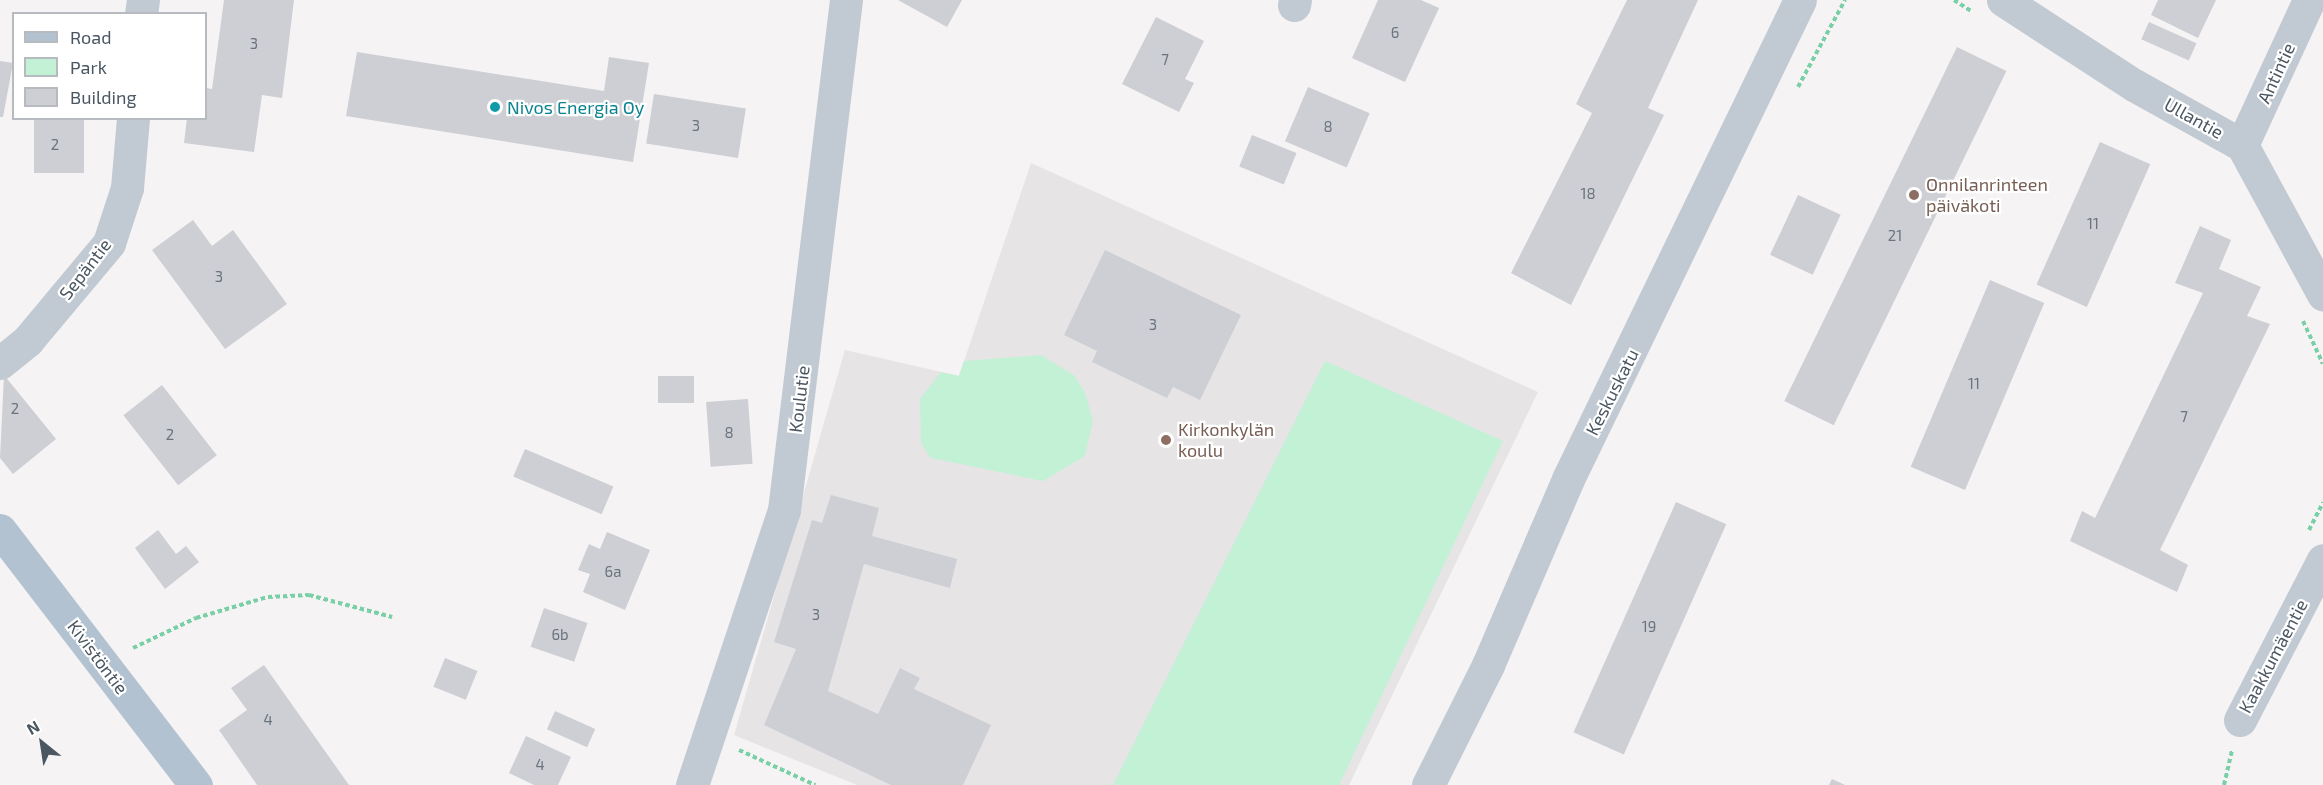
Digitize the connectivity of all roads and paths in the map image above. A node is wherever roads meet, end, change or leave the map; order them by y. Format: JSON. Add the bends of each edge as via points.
{"nodes":[{"id":1,"x":846,"y":0,"type":"edge"},
{"id":2,"x":1800,"y":0,"type":"edge"},
{"id":3,"x":1954,"y":0,"type":"edge"},
{"id":4,"x":2003,"y":0,"type":"edge"},
{"id":5,"x":2309,"y":0,"type":"edge"},
{"id":6,"x":1974,"y":13,"type":"dead end"},
{"id":7,"x":133,"y":120,"type":"edge"},
{"id":8,"x":2242,"y":145,"type":"junction"},
{"id":9,"x":2310,"y":302,"type":"edge"},
{"id":10,"x":0,"y":363,"type":"edge"},
{"id":11,"x":2323,"y":364,"type":"edge"},
{"id":12,"x":0,"y":530,"type":"edge"},
{"id":13,"x":2323,"y":560,"type":"edge"},
{"id":14,"x":392,"y":617,"type":"dead end"},
{"id":15,"x":102,"y":662,"type":"junction"},
{"id":16,"x":2240,"y":720,"type":"dead end"},
{"id":17,"x":729,"y":745,"type":"dead end"},
{"id":18,"x":196,"y":785,"type":"edge"},
{"id":19,"x":692,"y":785,"type":"edge"},
{"id":20,"x":815,"y":785,"type":"edge"},
{"id":21,"x":1428,"y":785,"type":"edge"}],
"edges":[{"from":1,"to":19,"type":"street","name":"Koulutie","via":[[784,510]]},
{"from":2,"to":21,"type":"street","name":"Keskuskatu","via":[[1568,479],[1488,665]]},
{"from":3,"to":6,"type":"path"},
{"from":4,"to":8,"type":"street","name":"Ullantie","via":[[2134,85]]},
{"from":5,"to":8,"type":"street","name":"Antintie"},
{"from":7,"to":10,"type":"street","name":"Sepäntie","via":[[127,188],[109,243],[28,340]]},
{"from":8,"to":9,"type":"street","name":"Ullantie"},
{"from":9,"to":11,"type":"path"},
{"from":12,"to":15,"type":"main road","name":"Kivistöntie"},
{"from":13,"to":16,"type":"street","name":"Kaakkumäentie"},
{"from":14,"to":15,"type":"path","via":[[309,594],[268,597],[196,618]]},
{"from":15,"to":18,"type":"main road","name":"Kivistöntie"},
{"from":17,"to":20,"type":"path"}]}
